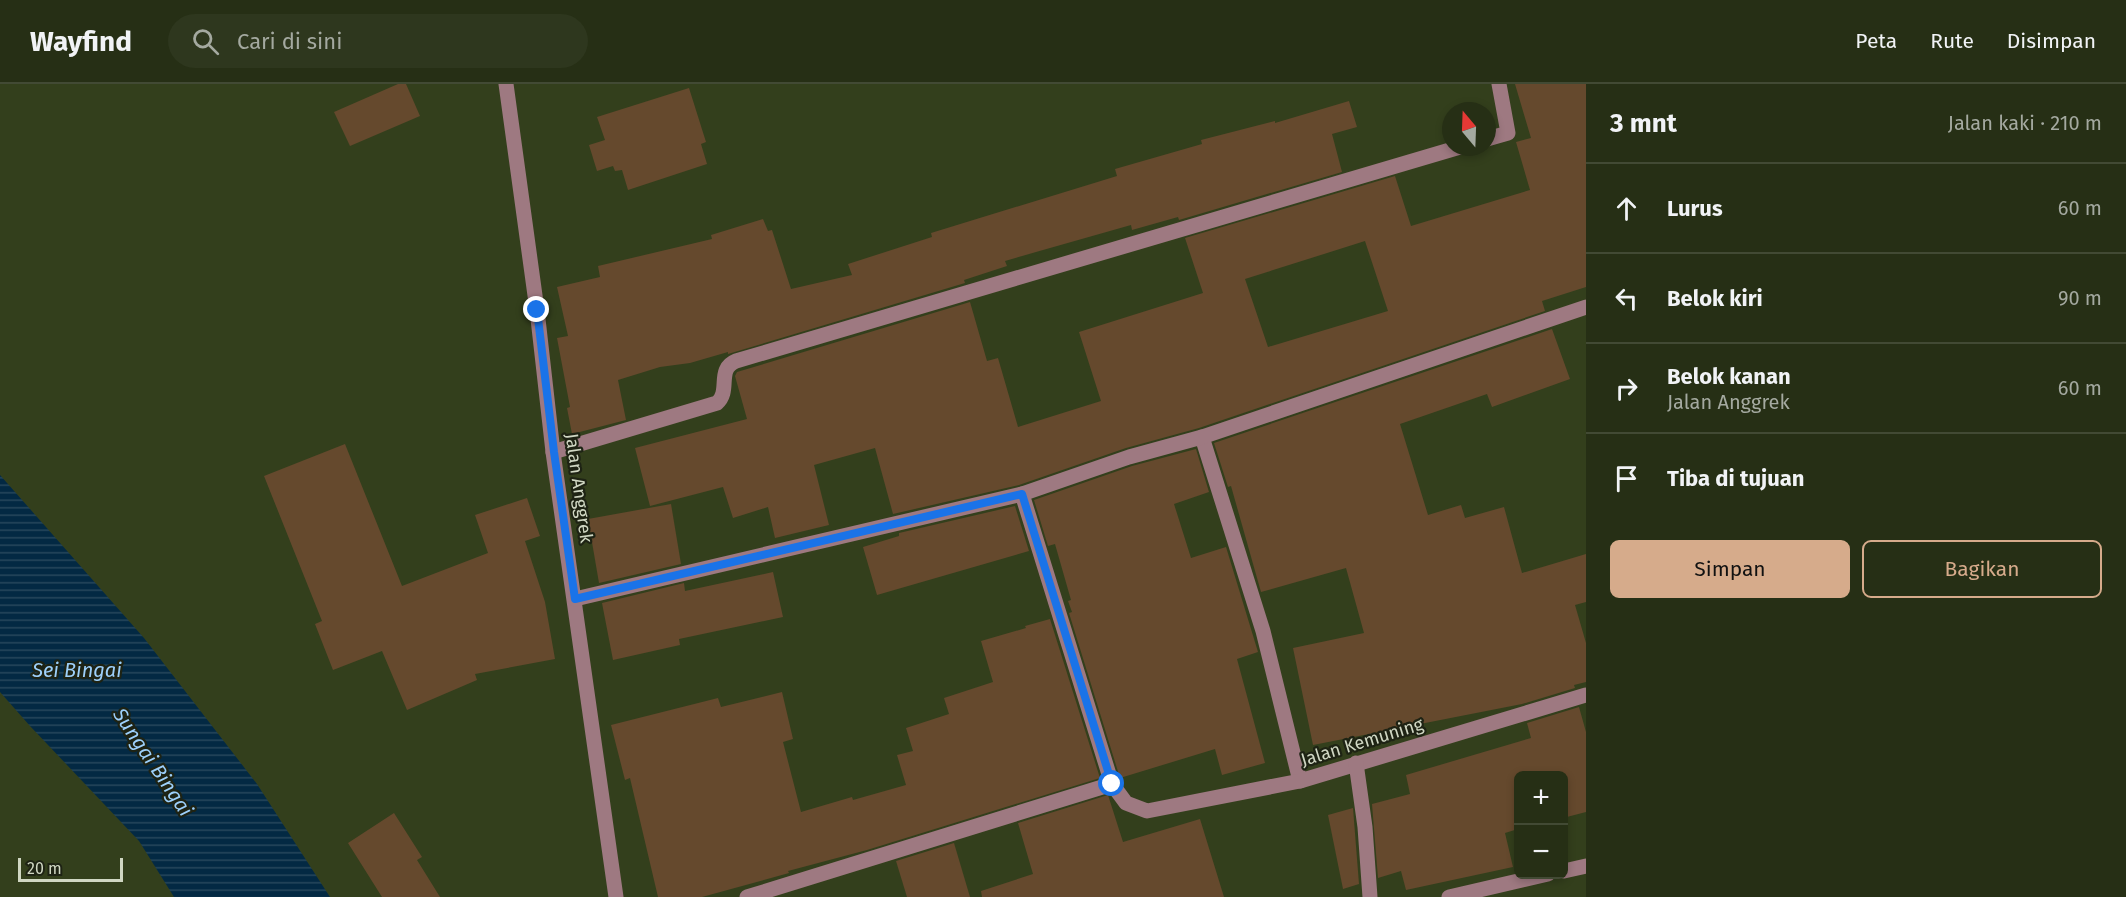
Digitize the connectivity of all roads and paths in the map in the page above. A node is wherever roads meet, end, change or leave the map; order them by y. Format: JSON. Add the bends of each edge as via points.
{"nodes":[{"id":1,"x":506,"y":84,"type":"edge"},
{"id":2,"x":1499,"y":84,"type":"edge"},
{"id":3,"x":1496,"y":136,"type":"edge"},
{"id":4,"x":1442,"y":152,"type":"edge"},
{"id":5,"x":1586,"y":307,"type":"edge"},
{"id":6,"x":1202,"y":437,"type":"junction"},
{"id":7,"x":554,"y":452,"type":"junction"},
{"id":8,"x":1022,"y":494,"type":"junction"},
{"id":9,"x":575,"y":599,"type":"junction"},
{"id":10,"x":1586,"y":695,"type":"edge"},
{"id":11,"x":1356,"y":763,"type":"junction"},
{"id":12,"x":1300,"y":781,"type":"junction"},
{"id":13,"x":1112,"y":784,"type":"junction"},
{"id":14,"x":1586,"y":866,"type":"edge"},
{"id":15,"x":1568,"y":870,"type":"edge"},
{"id":16,"x":1526,"y":879,"type":"edge"},
{"id":17,"x":616,"y":897,"type":"edge"},
{"id":18,"x":747,"y":897,"type":"edge"},
{"id":19,"x":1370,"y":897,"type":"edge"},
{"id":20,"x":1449,"y":897,"type":"edge"}],
"edges":[{"from":1,"to":7,"type":"street","name":"Jalan Anggrek"},
{"from":2,"to":3,"type":"street","via":[[1508,133]]},
{"from":4,"to":7,"type":"street","via":[[732,363],[725,370],[723,396],[717,403]]},
{"from":5,"to":6,"type":"street"},
{"from":6,"to":8,"type":"street"},
{"from":6,"to":12,"type":"street","via":[[1263,631]]},
{"from":7,"to":9,"type":"street","name":"Jalan Anggrek"},
{"from":8,"to":9,"type":"street"},
{"from":8,"to":13,"type":"street"},
{"from":9,"to":17,"type":"street","name":"Jalan Anggrek"},
{"from":10,"to":11,"type":"street","name":"Jalan Kemuning"},
{"from":11,"to":12,"type":"street","name":"Jalan Kemuning"},
{"from":11,"to":19,"type":"street"},
{"from":12,"to":13,"type":"street","name":"Jalan Kemuning","via":[[1147,811],[1126,803]]},
{"from":13,"to":18,"type":"street"},
{"from":14,"to":15,"type":"street"},
{"from":16,"to":20,"type":"street"}]}
